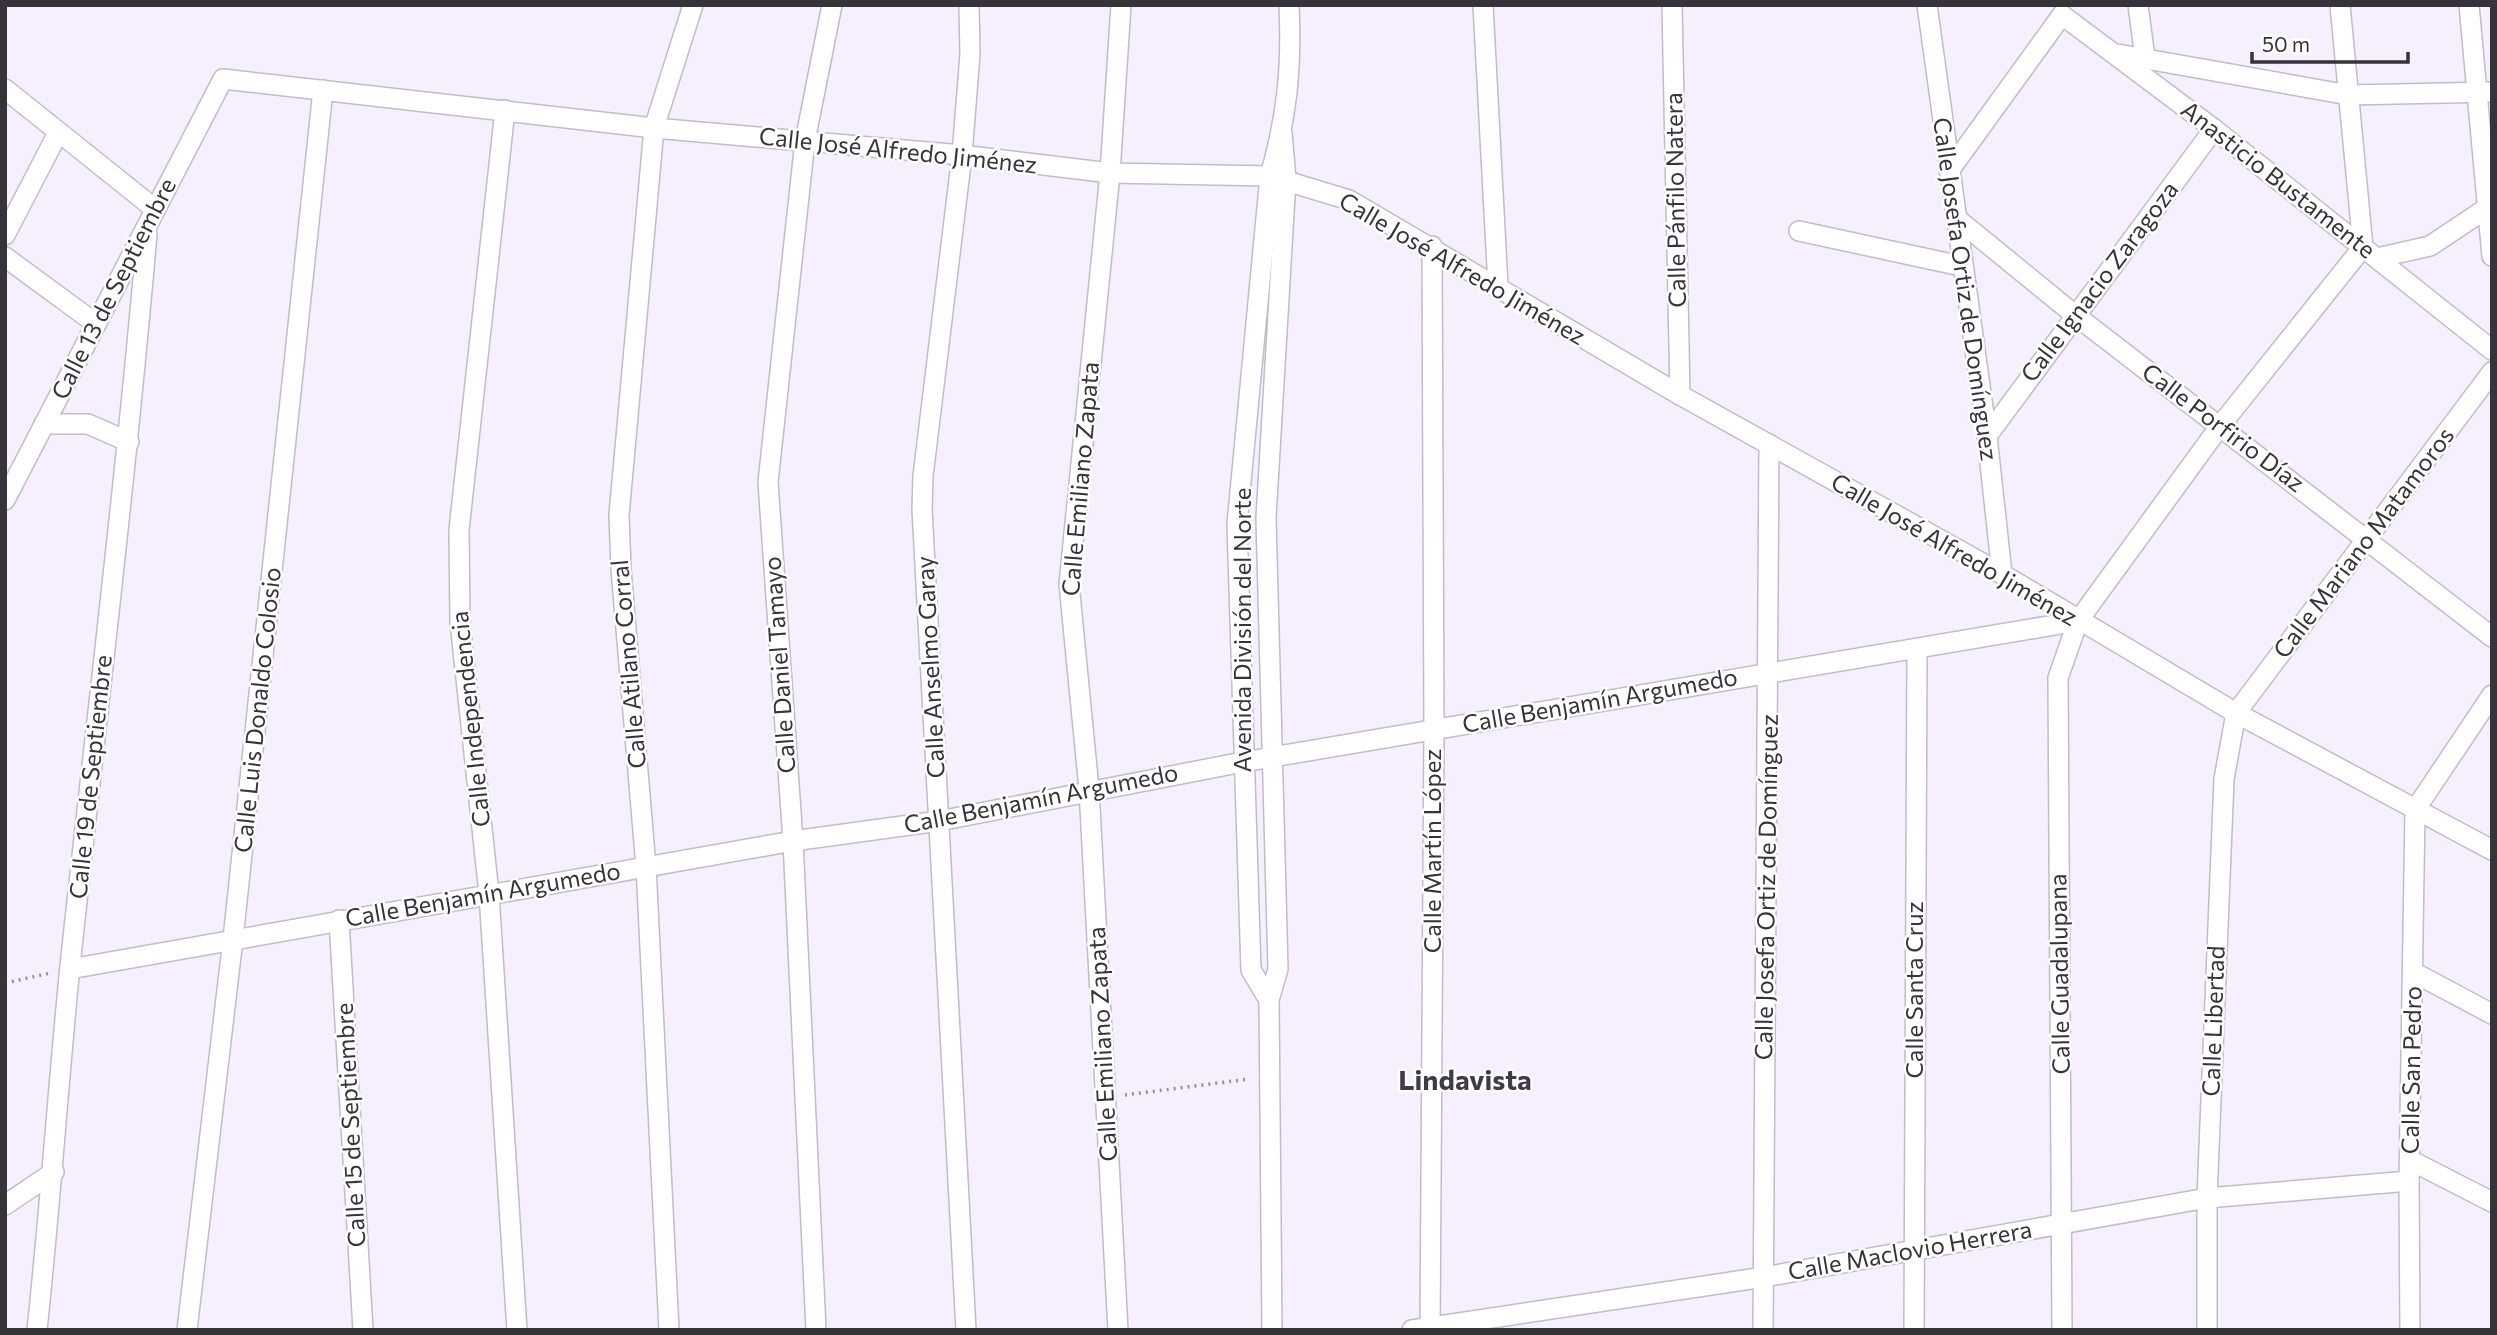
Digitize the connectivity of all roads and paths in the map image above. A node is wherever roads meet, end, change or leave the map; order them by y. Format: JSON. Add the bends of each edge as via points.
{"nodes":[{"id":1,"x":693,"y":5,"type":"edge"},
{"id":2,"x":832,"y":5,"type":"edge"},
{"id":3,"x":969,"y":5,"type":"edge"},
{"id":4,"x":1121,"y":5,"type":"edge"},
{"id":5,"x":1289,"y":5,"type":"edge"},
{"id":6,"x":1483,"y":5,"type":"edge"},
{"id":7,"x":1672,"y":5,"type":"edge"},
{"id":8,"x":1908,"y":5,"type":"edge"},
{"id":9,"x":2138,"y":5,"type":"edge"},
{"id":10,"x":2340,"y":5,"type":"edge"},
{"id":11,"x":2469,"y":5,"type":"edge"},
{"id":12,"x":1927,"y":8,"type":"edge"},
{"id":13,"x":2118,"y":54,"type":"junction"},
{"id":14,"x":2145,"y":58,"type":"junction"},
{"id":15,"x":223,"y":79,"type":"joint"},
{"id":16,"x":5,"y":89,"type":"edge"},
{"id":17,"x":323,"y":90,"type":"junction"},
{"id":18,"x":2485,"y":93,"type":"edge"},
{"id":19,"x":2349,"y":95,"type":"junction"},
{"id":20,"x":505,"y":110,"type":"junction"},
{"id":21,"x":654,"y":128,"type":"junction"},
{"id":22,"x":2214,"y":129,"type":"junction"},
{"id":23,"x":58,"y":133,"type":"junction"},
{"id":24,"x":805,"y":141,"type":"junction"},
{"id":25,"x":962,"y":155,"type":"junction"},
{"id":26,"x":1949,"y":171,"type":"junction"},
{"id":27,"x":1110,"y":173,"type":"junction"},
{"id":28,"x":1278,"y":178,"type":"junction"},
{"id":29,"x":2487,"y":208,"type":"junction"},
{"id":30,"x":152,"y":217,"type":"junction"},
{"id":31,"x":1956,"y":218,"type":"junction"},
{"id":32,"x":1799,"y":231,"type":"dead end"},
{"id":33,"x":5,"y":235,"type":"edge"},
{"id":34,"x":1432,"y":246,"type":"junction"},
{"id":35,"x":2370,"y":252,"type":"junction"},
{"id":36,"x":2492,"y":256,"type":"edge"},
{"id":37,"x":5,"y":257,"type":"edge"},
{"id":38,"x":1961,"y":266,"type":"junction"},
{"id":39,"x":1498,"y":286,"type":"junction"},
{"id":40,"x":2075,"y":315,"type":"junction"},
{"id":41,"x":95,"y":323,"type":"junction"},
{"id":42,"x":2492,"y":350,"type":"edge"},
{"id":43,"x":2492,"y":372,"type":"edge"},
{"id":44,"x":1680,"y":395,"type":"junction"},
{"id":45,"x":44,"y":424,"type":"junction"},
{"id":46,"x":2220,"y":426,"type":"junction"},
{"id":47,"x":1987,"y":436,"type":"junction"},
{"id":48,"x":129,"y":442,"type":"junction"},
{"id":49,"x":1769,"y":444,"type":"junction"},
{"id":50,"x":5,"y":500,"type":"edge"},
{"id":51,"x":2369,"y":540,"type":"junction"},
{"id":52,"x":2002,"y":574,"type":"junction"},
{"id":53,"x":2078,"y":621,"type":"junction"},
{"id":54,"x":2492,"y":637,"type":"edge"},
{"id":55,"x":1917,"y":650,"type":"junction"},
{"id":56,"x":1770,"y":671,"type":"junction"},
{"id":57,"x":2492,"y":695,"type":"edge"},
{"id":58,"x":2236,"y":713,"type":"junction"},
{"id":59,"x":1434,"y":729,"type":"junction"},
{"id":60,"x":1271,"y":758,"type":"junction"},
{"id":61,"x":1243,"y":762,"type":"junction"},
{"id":62,"x":1089,"y":789,"type":"junction"},
{"id":63,"x":2415,"y":810,"type":"junction"},
{"id":64,"x":939,"y":821,"type":"junction"},
{"id":65,"x":793,"y":841,"type":"junction"},
{"id":66,"x":2492,"y":850,"type":"edge"},
{"id":67,"x":646,"y":867,"type":"junction"},
{"id":68,"x":489,"y":894,"type":"junction"},
{"id":69,"x":339,"y":920,"type":"junction"},
{"id":70,"x":233,"y":939,"type":"junction"},
{"id":71,"x":70,"y":969,"type":"junction"},
{"id":72,"x":2413,"y":972,"type":"junction"},
{"id":73,"x":5,"y":983,"type":"edge"},
{"id":74,"x":1269,"y":1000,"type":"junction"},
{"id":75,"x":2492,"y":1014,"type":"edge"},
{"id":76,"x":1269,"y":1076,"type":"junction"},
{"id":77,"x":1105,"y":1098,"type":"junction"},
{"id":78,"x":2410,"y":1160,"type":"junction"},
{"id":79,"x":54,"y":1172,"type":"junction"},
{"id":80,"x":2409,"y":1181,"type":"junction"},
{"id":81,"x":2207,"y":1198,"type":"junction"},
{"id":82,"x":2492,"y":1202,"type":"edge"},
{"id":83,"x":5,"y":1205,"type":"edge"},
{"id":84,"x":2063,"y":1223,"type":"junction"},
{"id":85,"x":1913,"y":1251,"type":"junction"},
{"id":86,"x":1764,"y":1277,"type":"junction"},
{"id":87,"x":1424,"y":1329,"type":"edge"},
{"id":88,"x":37,"y":1330,"type":"edge"},
{"id":89,"x":187,"y":1330,"type":"edge"},
{"id":90,"x":363,"y":1330,"type":"edge"},
{"id":91,"x":517,"y":1330,"type":"edge"},
{"id":92,"x":669,"y":1330,"type":"edge"},
{"id":93,"x":816,"y":1330,"type":"edge"},
{"id":94,"x":966,"y":1330,"type":"edge"},
{"id":95,"x":1118,"y":1330,"type":"edge"},
{"id":96,"x":1272,"y":1330,"type":"edge"},
{"id":97,"x":1763,"y":1330,"type":"edge"},
{"id":98,"x":1913,"y":1330,"type":"edge"},
{"id":99,"x":2062,"y":1330,"type":"edge"},
{"id":100,"x":2207,"y":1330,"type":"edge"},
{"id":101,"x":2410,"y":1330,"type":"edge"}],
"edges":[{"from":1,"to":21,"type":"street","name":"Calle Atilano Corral"},
{"from":2,"to":24,"type":"street","name":"Calle Daniel Tamayo"},
{"from":3,"to":25,"type":"street","name":"Calle Anselmo Garay"},
{"from":4,"to":27,"type":"street","name":"Calle Emiliano Zapata"},
{"from":5,"to":28,"type":"street","name":"Avenida División del Norte","via":[[1292,61]]},
{"from":6,"to":39,"type":"street"},
{"from":7,"to":44,"type":"street","name":"Calle Pánfilo Natera"},
{"from":8,"to":12,"type":"street"},
{"from":9,"to":14,"type":"street"},
{"from":10,"to":19,"type":"street"},
{"from":11,"to":18,"type":"street"},
{"from":12,"to":26,"type":"street","name":"Calle Josefa Ortiz de Domínguez"},
{"from":13,"to":14,"type":"street"},
{"from":13,"to":22,"type":"street","name":"Anasticio Bustamente"},
{"from":13,"to":26,"type":"street","name":"Anasticio Bustamente","via":[[2062,15]]},
{"from":14,"to":19,"type":"street"},
{"from":15,"to":17,"type":"street","name":"Calle José Alfredo Jiménez"},
{"from":15,"to":30,"type":"street","name":"Calle 13 de Septiembre"},
{"from":16,"to":23,"type":"street"},
{"from":17,"to":20,"type":"street","name":"Calle José Alfredo Jiménez"},
{"from":17,"to":70,"type":"street","name":"Calle Luis Donaldo Colosio"},
{"from":18,"to":19,"type":"street"},
{"from":18,"to":29,"type":"street"},
{"from":19,"to":35,"type":"street"},
{"from":20,"to":21,"type":"street","name":"Calle José Alfredo Jiménez"},
{"from":20,"to":68,"type":"street","name":"Calle Independencia","via":[[459,530],[460,622]]},
{"from":21,"to":24,"type":"street","name":"Calle José Alfredo Jiménez"},
{"from":21,"to":67,"type":"street","name":"Calle Atilano Corral","via":[[619,515]]},
{"from":22,"to":35,"type":"street","name":"Anasticio Bustamente"},
{"from":22,"to":40,"type":"street","name":"Calle Ignacio Zaragoza"},
{"from":23,"to":30,"type":"street"},
{"from":23,"to":33,"type":"street"},
{"from":24,"to":25,"type":"street","name":"Calle José Alfredo Jiménez"},
{"from":24,"to":65,"type":"street","name":"Calle Daniel Tamayo","via":[[768,482]]},
{"from":25,"to":27,"type":"street","name":"Calle José Alfredo Jiménez"},
{"from":25,"to":64,"type":"street","name":"Calle Anselmo Garay","via":[[923,476]]},
{"from":26,"to":31,"type":"street","name":"Calle Josefa Ortiz de Domínguez"},
{"from":27,"to":28,"type":"street","name":"Calle José Alfredo Jiménez"},
{"from":27,"to":62,"type":"street","name":"Calle Emiliano Zapata","via":[[1069,584]]},
{"from":28,"to":34,"type":"street","name":"Calle José Alfredo Jiménez","via":[[1349,200]]},
{"from":28,"to":60,"type":"street","name":"Avenida División del Norte","via":[[1266,518]]},
{"from":28,"to":61,"type":"street","name":"Avenida División del Norte","via":[[1237,524]]},
{"from":29,"to":35,"type":"street","via":[[2430,246]]},
{"from":29,"to":36,"type":"street"},
{"from":30,"to":41,"type":"street","name":"Calle 13 de Septiembre"},
{"from":30,"to":48,"type":"street","name":"Calle 19 de Septiembre"},
{"from":31,"to":38,"type":"street","name":"Calle Josefa Ortiz de Domínguez"},
{"from":31,"to":40,"type":"street","name":"Calle Porfirio Díaz"},
{"from":32,"to":38,"type":"street"},
{"from":34,"to":39,"type":"street","name":"Calle José Alfredo Jiménez"},
{"from":34,"to":59,"type":"street","name":"Calle Martín López"},
{"from":35,"to":42,"type":"street","name":"Anasticio Bustamente"},
{"from":35,"to":46,"type":"street","name":"Calle Guadalupana"},
{"from":37,"to":41,"type":"street"},
{"from":38,"to":47,"type":"street","name":"Calle Josefa Ortiz de Domínguez"},
{"from":39,"to":44,"type":"street","name":"Calle José Alfredo Jiménez"},
{"from":40,"to":46,"type":"street","name":"Calle Porfirio Díaz"},
{"from":40,"to":47,"type":"street","name":"Calle Ignacio Zaragoza"},
{"from":41,"to":45,"type":"street","name":"Calle 13 de Septiembre"},
{"from":43,"to":51,"type":"street","name":"Calle Mariano Matamoros"},
{"from":44,"to":49,"type":"street","name":"Calle José Alfredo Jiménez"},
{"from":45,"to":48,"type":"street","via":[[88,424]]},
{"from":45,"to":50,"type":"street","name":"Calle 13 de Septiembre"},
{"from":46,"to":51,"type":"street","name":"Calle Porfirio Díaz"},
{"from":46,"to":53,"type":"street","name":"Calle Guadalupana"},
{"from":47,"to":52,"type":"street","name":"Calle Josefa Ortiz de Domínguez"},
{"from":48,"to":71,"type":"street","name":"Calle 19 de Septiembre"},
{"from":49,"to":52,"type":"street","name":"Calle José Alfredo Jiménez"},
{"from":49,"to":56,"type":"street","name":"Calle Josefa Ortiz de Domínguez"},
{"from":51,"to":54,"type":"street","name":"Calle Porfirio Díaz"},
{"from":51,"to":58,"type":"street","name":"Calle Mariano Matamoros"},
{"from":52,"to":53,"type":"street","name":"Calle José Alfredo Jiménez"},
{"from":53,"to":55,"type":"street","name":"Calle Benjamín Argumedo"},
{"from":53,"to":58,"type":"street","name":"Calle José Alfredo Jiménez"},
{"from":53,"to":84,"type":"street","name":"Calle Guadalupana","via":[[2058,678]]},
{"from":55,"to":56,"type":"street","name":"Calle Benjamín Argumedo"},
{"from":55,"to":85,"type":"street","name":"Calle Santa Cruz"},
{"from":56,"to":59,"type":"street","name":"Calle Benjamín Argumedo"},
{"from":56,"to":86,"type":"street","name":"Calle Josefa Ortiz de Domínguez"},
{"from":57,"to":63,"type":"street"},
{"from":58,"to":63,"type":"street","name":"Calle José Alfredo Jiménez"},
{"from":58,"to":81,"type":"street","name":"Calle Libertad","via":[[2224,779]]},
{"from":59,"to":60,"type":"street","name":"Calle Benjamín Argumedo"},
{"from":59,"to":87,"type":"street","name":"Calle Martín López"},
{"from":60,"to":61,"type":"street","name":"Calle Benjamín Argumedo"},
{"from":60,"to":74,"type":"street","name":"Avenida División del Norte","via":[[1278,969]]},
{"from":61,"to":62,"type":"street","name":"Calle Benjamín Argumedo"},
{"from":61,"to":74,"type":"street","name":"Avenida División del Norte","via":[[1251,970]]},
{"from":62,"to":64,"type":"street","name":"Calle Benjamín Argumedo"},
{"from":62,"to":77,"type":"street","name":"Calle Emiliano Zapata"},
{"from":63,"to":66,"type":"street","name":"Calle José Alfredo Jiménez"},
{"from":63,"to":72,"type":"street","name":"Calle San Pedro"},
{"from":64,"to":65,"type":"street","name":"Calle Benjamín Argumedo"},
{"from":64,"to":94,"type":"street","name":"Calle Anselmo Garay"},
{"from":65,"to":67,"type":"street","name":"Calle Benjamín Argumedo"},
{"from":65,"to":93,"type":"street","name":"Calle Daniel Tamayo"},
{"from":67,"to":68,"type":"street","name":"Calle Benjamín Argumedo"},
{"from":67,"to":92,"type":"street","name":"Calle Atilano Corral"},
{"from":68,"to":69,"type":"street","name":"Calle Benjamín Argumedo"},
{"from":68,"to":91,"type":"street","name":"Calle Independencia"},
{"from":69,"to":70,"type":"street","name":"Calle Benjamín Argumedo"},
{"from":69,"to":90,"type":"street","name":"Calle 15 de Septiembre"},
{"from":70,"to":71,"type":"street","name":"Calle Benjamín Argumedo"},
{"from":70,"to":89,"type":"street","name":"Calle Luis Donaldo Colosio"},
{"from":71,"to":73,"type":"path"},
{"from":71,"to":79,"type":"street","name":"Calle 19 de Septiembre"},
{"from":72,"to":75,"type":"street"},
{"from":72,"to":78,"type":"street","name":"Calle San Pedro"},
{"from":74,"to":76,"type":"street","name":"Avenida División del Norte"},
{"from":76,"to":77,"type":"path"},
{"from":76,"to":96,"type":"street","name":"Avenida División del Norte"},
{"from":77,"to":95,"type":"street","name":"Calle Emiliano Zapata"},
{"from":78,"to":80,"type":"street","name":"Calle San Pedro"},
{"from":78,"to":82,"type":"street"},
{"from":79,"to":83,"type":"street"},
{"from":79,"to":88,"type":"street","name":"Calle 19 de Septiembre"},
{"from":80,"to":81,"type":"street","name":"Calle Maclovio Herrera"},
{"from":80,"to":101,"type":"street","name":"Calle San Pedro"},
{"from":81,"to":84,"type":"street","name":"Calle Maclovio Herrera"},
{"from":81,"to":100,"type":"street","name":"Calle Libertad"},
{"from":84,"to":85,"type":"street","name":"Calle Maclovio Herrera"},
{"from":84,"to":99,"type":"street","name":"Calle Guadalupana"},
{"from":85,"to":86,"type":"street","name":"Calle Maclovio Herrera"},
{"from":85,"to":98,"type":"street","name":"Calle Santa Cruz"},
{"from":86,"to":87,"type":"street","name":"Calle Maclovio Herrera"},
{"from":86,"to":97,"type":"street","name":"Calle Josefa Ortiz de Domínguez"}]}
